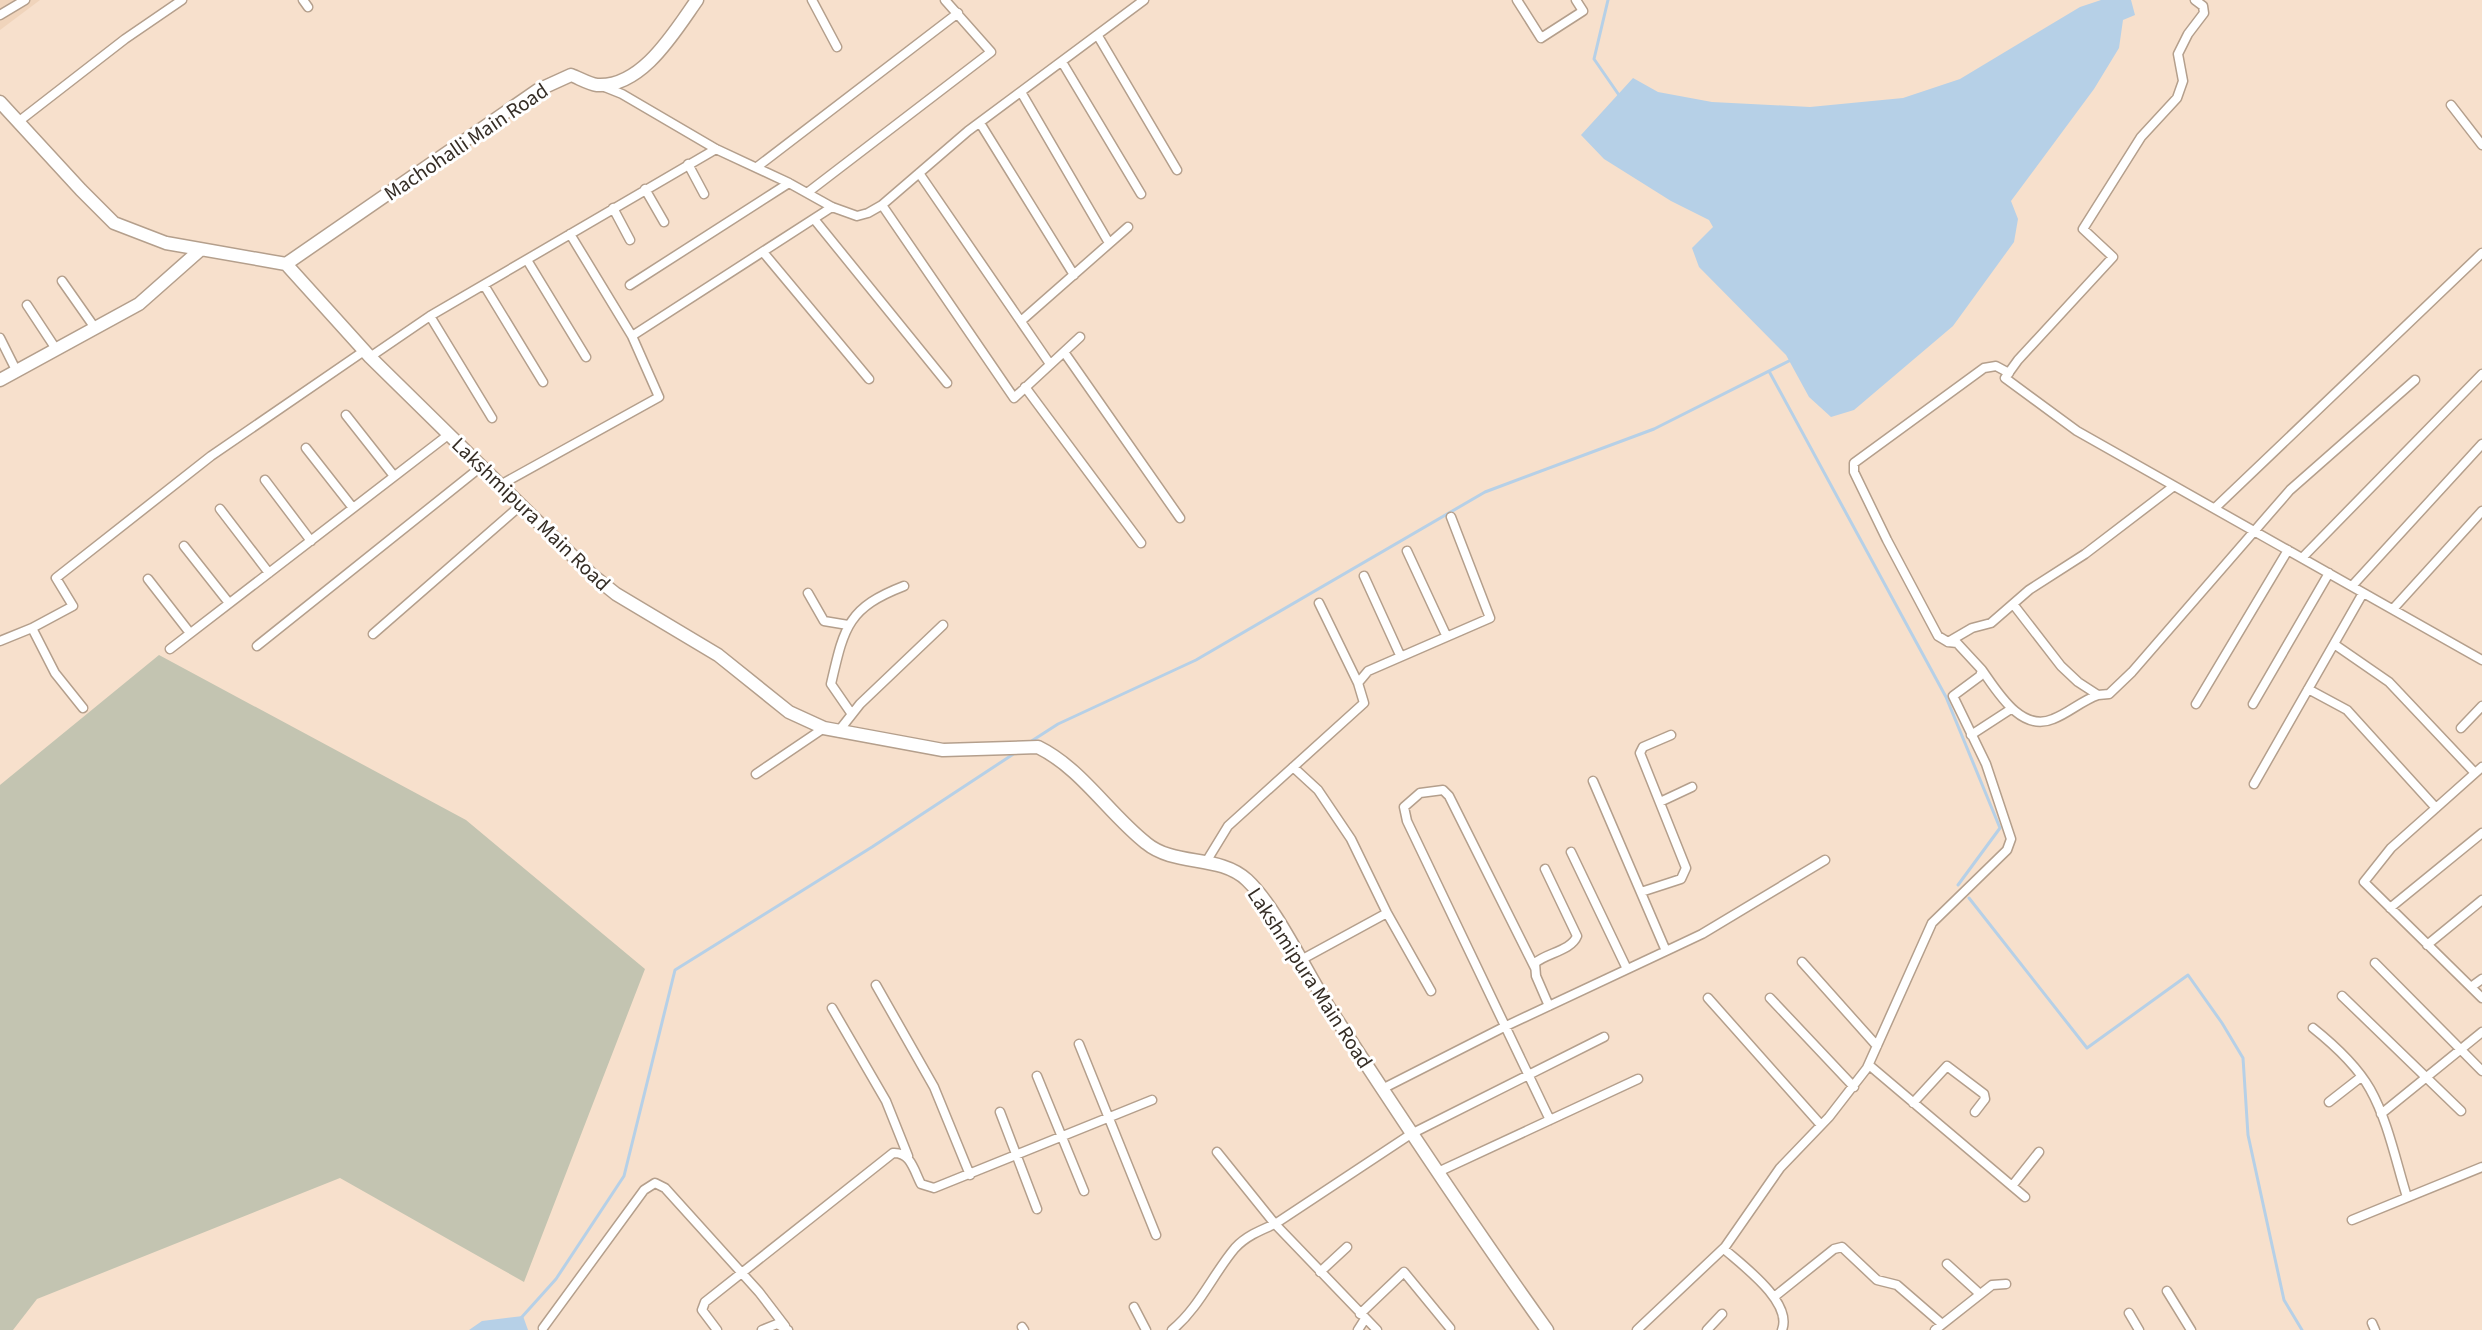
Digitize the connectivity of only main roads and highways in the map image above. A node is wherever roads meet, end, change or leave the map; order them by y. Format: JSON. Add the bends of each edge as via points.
{"nodes":[{"id":1,"x":697,"y":0,"type":"edge"},
{"id":2,"x":0,"y":102,"type":"edge"},
{"id":3,"x":199,"y":251,"type":"junction"},
{"id":4,"x":286,"y":264,"type":"junction"},
{"id":5,"x":0,"y":380,"type":"edge"},
{"id":6,"x":1547,"y":1330,"type":"edge"}],
"edges":[{"from":1,"to":4,"type":"main road","name":"Machohalli Main Road","via":[[643,69],[597,85],[571,75],[538,90]]},
{"from":2,"to":3,"type":"main road","via":[[114,223]]},
{"from":3,"to":4,"type":"main road"},
{"from":3,"to":5,"type":"main road","via":[[139,304]]},
{"from":4,"to":6,"type":"main road","name":"Lakshmipura Main Road","via":[[367,354],[591,574],[616,594],[718,655],[789,712],[838,732],[943,750],[1038,747],[1072,772],[1146,844],[1164,855],[1206,862],[1234,871],[1247,880],[1269,908],[1411,1134]]}]}
